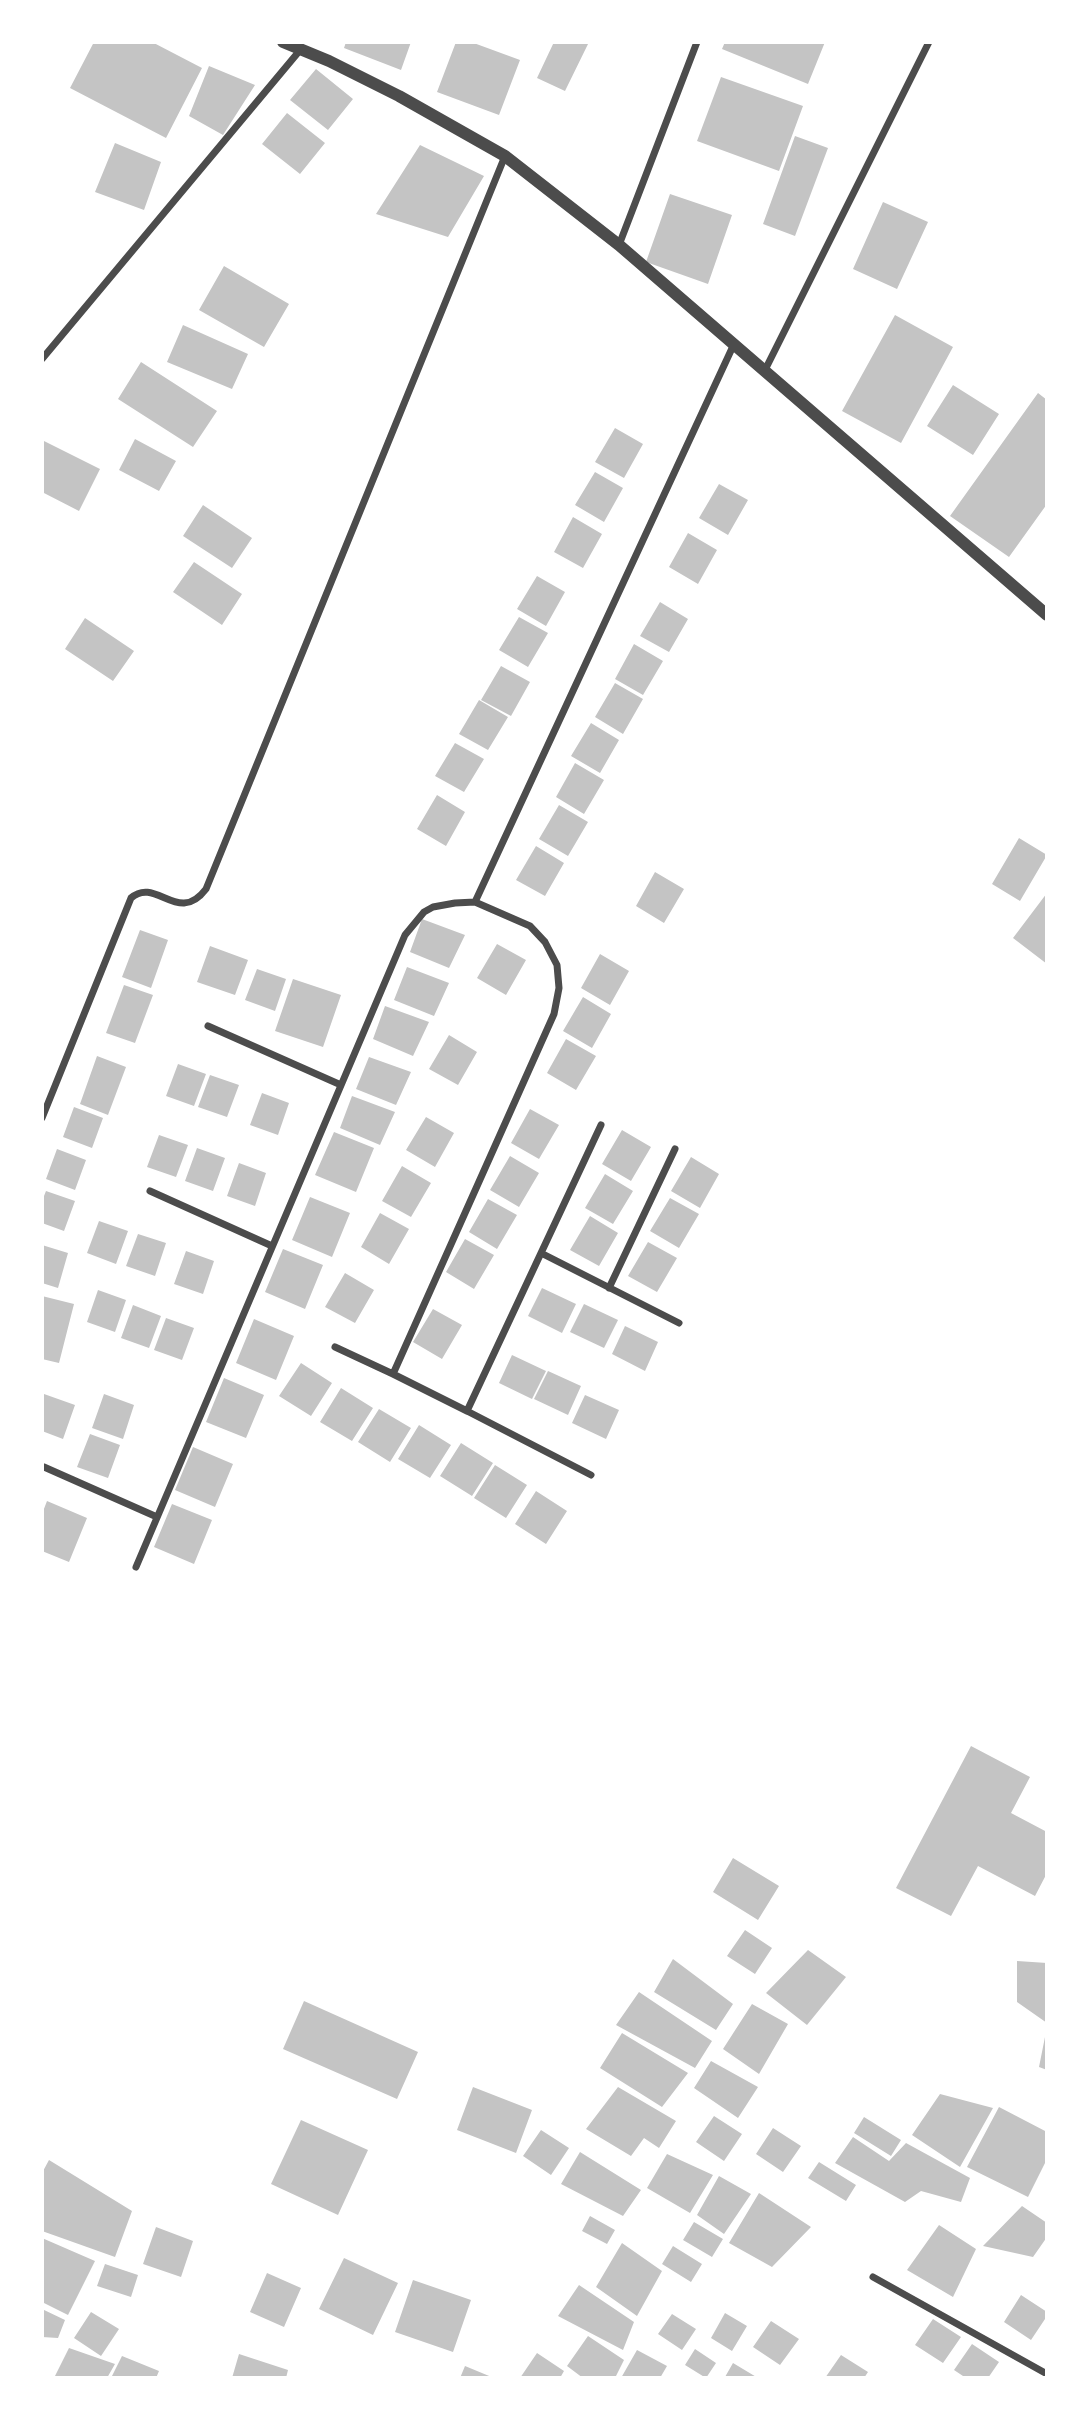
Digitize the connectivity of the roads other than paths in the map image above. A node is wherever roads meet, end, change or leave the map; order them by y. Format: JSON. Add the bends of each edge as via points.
{"nodes":[{"id":1,"x":283,"y":42,"type":"edge"},
{"id":2,"x":697,"y":42,"type":"edge"},
{"id":3,"x":929,"y":42,"type":"edge"},
{"id":4,"x":301,"y":49,"type":"junction"},
{"id":5,"x":505,"y":156,"type":"junction"},
{"id":6,"x":619,"y":245,"type":"junction"},
{"id":7,"x":734,"y":344,"type":"junction"},
{"id":8,"x":42,"y":359,"type":"edge"},
{"id":9,"x":765,"y":370,"type":"junction"},
{"id":10,"x":1047,"y":615,"type":"edge"},
{"id":11,"x":475,"y":902,"type":"junction"},
{"id":12,"x":208,"y":1026,"type":"dead end"},
{"id":13,"x":341,"y":1085,"type":"junction"},
{"id":14,"x":42,"y":1118,"type":"edge"},
{"id":15,"x":601,"y":1125,"type":"dead end"},
{"id":16,"x":675,"y":1149,"type":"dead end"},
{"id":17,"x":150,"y":1191,"type":"dead end"},
{"id":18,"x":272,"y":1246,"type":"junction"},
{"id":19,"x":541,"y":1253,"type":"junction"},
{"id":20,"x":609,"y":1287,"type":"junction"},
{"id":21,"x":679,"y":1323,"type":"dead end"},
{"id":22,"x":335,"y":1347,"type":"dead end"},
{"id":23,"x":393,"y":1374,"type":"junction"},
{"id":24,"x":467,"y":1411,"type":"junction"},
{"id":25,"x":44,"y":1467,"type":"dead end"},
{"id":26,"x":591,"y":1475,"type":"dead end"},
{"id":27,"x":157,"y":1517,"type":"junction"},
{"id":28,"x":136,"y":1567,"type":"dead end"},
{"id":29,"x":873,"y":2277,"type":"dead end"},
{"id":30,"x":1047,"y":2374,"type":"edge"}],
"edges":[{"from":1,"to":4,"type":"street"},
{"from":2,"to":6,"type":"street"},
{"from":3,"to":9,"type":"street"},
{"from":4,"to":5,"type":"street","via":[[399,96]]},
{"from":4,"to":8,"type":"street"},
{"from":5,"to":6,"type":"street"},
{"from":5,"to":14,"type":"street","via":[[206,889],[187,904],[147,891],[131,898]]},
{"from":6,"to":7,"type":"street"},
{"from":7,"to":9,"type":"street"},
{"from":7,"to":11,"type":"street"},
{"from":9,"to":10,"type":"street"},
{"from":11,"to":13,"type":"street","via":[[433,907],[405,935]]},
{"from":11,"to":23,"type":"street","via":[[530,926],[557,965],[559,988],[554,1013]]},
{"from":12,"to":13,"type":"street"},
{"from":13,"to":18,"type":"street"},
{"from":15,"to":19,"type":"street"},
{"from":16,"to":20,"type":"street"},
{"from":17,"to":18,"type":"street"},
{"from":18,"to":27,"type":"street"},
{"from":19,"to":20,"type":"street"},
{"from":19,"to":24,"type":"street"},
{"from":20,"to":21,"type":"street"},
{"from":22,"to":23,"type":"street"},
{"from":23,"to":24,"type":"street"},
{"from":24,"to":26,"type":"street"},
{"from":25,"to":27,"type":"street"},
{"from":27,"to":28,"type":"street"},
{"from":29,"to":30,"type":"street"}]}
